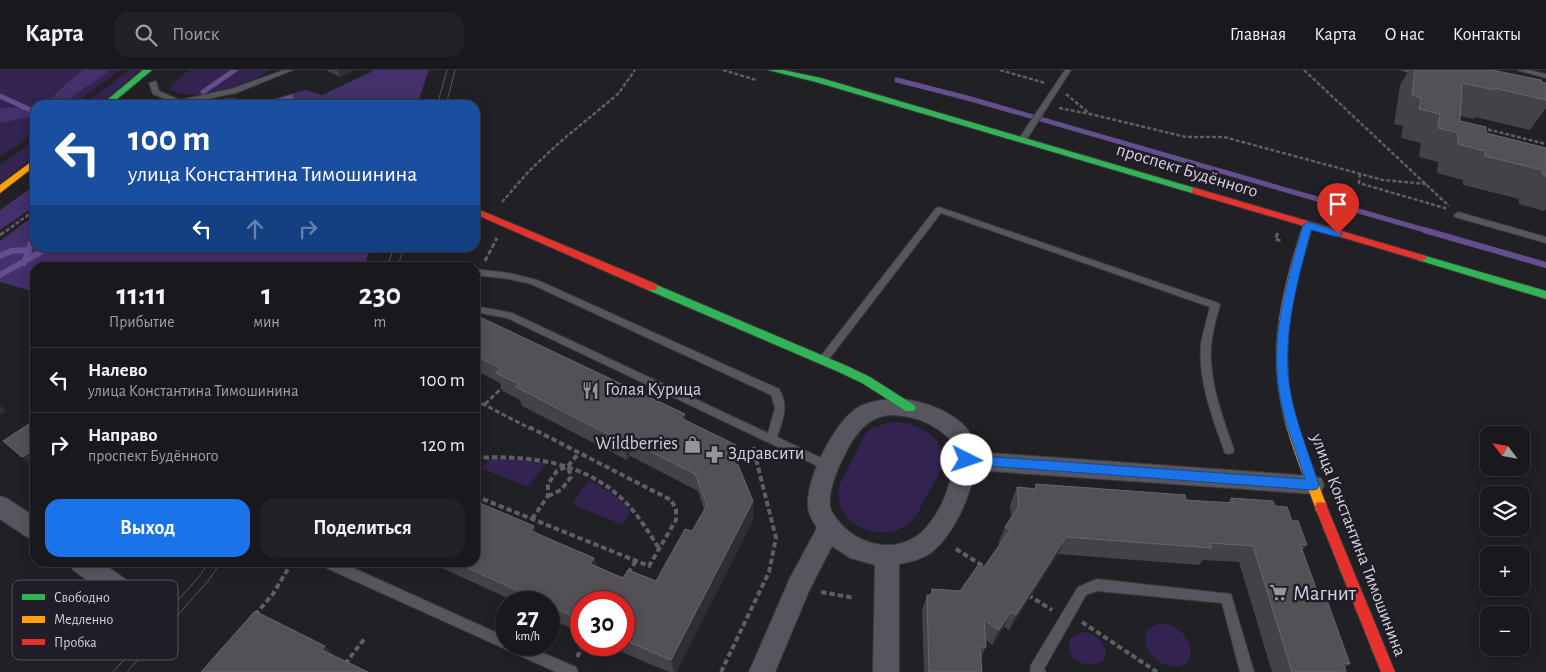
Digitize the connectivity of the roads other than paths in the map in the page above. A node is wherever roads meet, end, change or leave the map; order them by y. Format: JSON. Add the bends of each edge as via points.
{"nodes":[{"id":1,"x":148,"y":70,"type":"edge"},
{"id":2,"x":290,"y":70,"type":"edge"},
{"id":3,"x":772,"y":70,"type":"edge"},
{"id":4,"x":795,"y":70,"type":"edge"},
{"id":5,"x":1068,"y":70,"type":"edge"},
{"id":6,"x":1404,"y":70,"type":"edge"},
{"id":7,"x":1520,"y":70,"type":"edge"},
{"id":8,"x":1546,"y":76,"type":"edge"},
{"id":9,"x":1432,"y":77,"type":"edge"},
{"id":10,"x":818,"y":80,"type":"junction"},
{"id":11,"x":153,"y":83,"type":"dead end"},
{"id":12,"x":111,"y":100,"type":"edge"},
{"id":13,"x":167,"y":100,"type":"edge"},
{"id":14,"x":193,"y":100,"type":"edge"},
{"id":15,"x":1022,"y":140,"type":"junction"},
{"id":16,"x":30,"y":168,"type":"edge"},
{"id":17,"x":6,"y":195,"type":"edge"},
{"id":18,"x":480,"y":213,"type":"edge"},
{"id":19,"x":1458,"y":215,"type":"dead end"},
{"id":20,"x":1308,"y":225,"type":"junction"},
{"id":21,"x":1546,"y":240,"type":"edge"},
{"id":22,"x":480,"y":273,"type":"edge"},
{"id":23,"x":1546,"y":295,"type":"edge"},
{"id":24,"x":480,"y":310,"type":"edge"},
{"id":25,"x":823,"y":360,"type":"junction"},
{"id":26,"x":910,"y":408,"type":"junction"},
{"id":27,"x":771,"y":438,"type":"junction"},
{"id":28,"x":1229,"y":450,"type":"dead end"},
{"id":29,"x":967,"y":460,"type":"junction"},
{"id":30,"x":828,"y":466,"type":"junction"},
{"id":31,"x":1313,"y":485,"type":"junction"},
{"id":32,"x":0,"y":506,"type":"edge"},
{"id":33,"x":30,"y":527,"type":"edge"},
{"id":34,"x":828,"y":527,"type":"junction"},
{"id":35,"x":887,"y":555,"type":"junction"},
{"id":36,"x":88,"y":567,"type":"edge"},
{"id":37,"x":337,"y":567,"type":"edge"},
{"id":38,"x":106,"y":580,"type":"edge"},
{"id":39,"x":495,"y":638,"type":"edge"},
{"id":40,"x":543,"y":656,"type":"edge"},
{"id":41,"x":573,"y":666,"type":"edge"},
{"id":42,"x":762,"y":672,"type":"edge"},
{"id":43,"x":886,"y":672,"type":"edge"},
{"id":44,"x":1039,"y":672,"type":"edge"},
{"id":45,"x":1247,"y":672,"type":"edge"},
{"id":46,"x":1388,"y":672,"type":"edge"}],
"edges":[{"from":1,"to":12,"type":"street"},
{"from":2,"to":14,"type":"lane","via":[[233,92]]},
{"from":3,"to":10,"type":"street","name":"проспект Будённого"},
{"from":4,"to":10,"type":"street","name":"проспект Будённого"},
{"from":5,"to":15,"type":"lane"},
{"from":6,"to":9,"type":"lane"},
{"from":7,"to":8,"type":"lane"},
{"from":10,"to":15,"type":"street","name":"проспект Будённого"},
{"from":11,"to":13,"type":"lane","via":[[156,92]]},
{"from":15,"to":20,"type":"street","name":"проспект Будённого"},
{"from":16,"to":17,"type":"street"},
{"from":18,"to":25,"type":"street"},
{"from":19,"to":21,"type":"lane"},
{"from":20,"to":23,"type":"street","name":"проспект Будённого"},
{"from":20,"to":31,"type":"street","name":"улица Константина Тимошинина","via":[[1289,292],[1282,350],[1284,384]]},
{"from":22,"to":27,"type":"lane","via":[[534,282],[775,392],[781,408]]},
{"from":24,"to":27,"type":"lane","via":[[509,315]]},
{"from":25,"to":26,"type":"street","via":[[866,380]]},
{"from":25,"to":28,"type":"lane","via":[[939,210],[1216,305],[1206,349],[1208,376]]},
{"from":26,"to":29,"type":"street","via":[[955,429],[963,440]]},
{"from":26,"to":30,"type":"street","via":[[873,408],[859,418],[846,434]]},
{"from":27,"to":30,"type":"lane"},
{"from":29,"to":31,"type":"street"},
{"from":29,"to":35,"type":"street","via":[[962,483],[941,524],[922,545]]},
{"from":30,"to":34,"type":"street","via":[[819,510]]},
{"from":31,"to":46,"type":"street","name":"улица Константина Тимошинина"},
{"from":32,"to":33,"type":"street"},
{"from":34,"to":35,"type":"street","via":[[851,547]]},
{"from":34,"to":42,"type":"street"},
{"from":35,"to":43,"type":"street"},
{"from":36,"to":38,"type":"street"},
{"from":37,"to":39,"type":"lane"},
{"from":40,"to":41,"type":"lane"},
{"from":44,"to":45,"type":"lane","via":[[1036,670],[1082,591],[1097,586],[1227,598]]}]}
